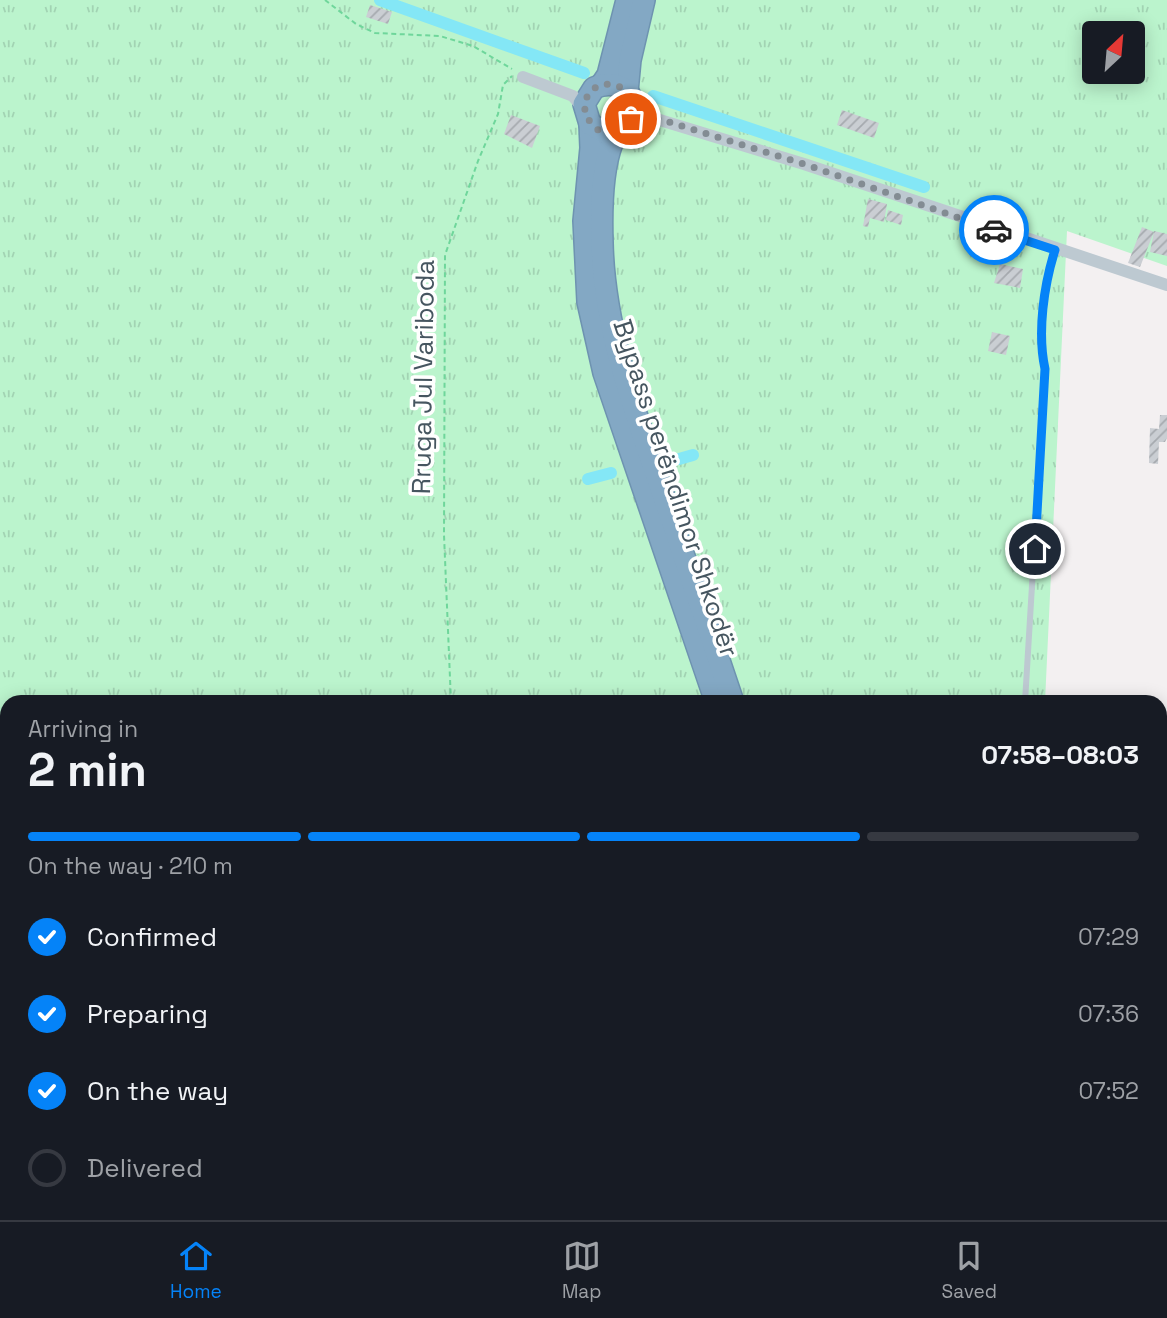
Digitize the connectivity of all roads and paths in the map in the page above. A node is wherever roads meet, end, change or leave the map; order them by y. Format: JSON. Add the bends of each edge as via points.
{"nodes":[{"id":1,"x":325,"y":0,"type":"edge"},
{"id":2,"x":627,"y":0,"type":"edge"},
{"id":3,"x":645,"y":0,"type":"edge"},
{"id":4,"x":523,"y":77,"type":"junction"},
{"id":5,"x":598,"y":86,"type":"junction"},
{"id":6,"x":568,"y":93,"type":"junction"},
{"id":7,"x":630,"y":98,"type":"junction"},
{"id":8,"x":587,"y":116,"type":"junction"},
{"id":9,"x":650,"y":117,"type":"junction"},
{"id":10,"x":623,"y":128,"type":"junction"},
{"id":11,"x":1055,"y":250,"type":"junction"},
{"id":12,"x":1167,"y":285,"type":"edge"},
{"id":13,"x":451,"y":695,"type":"edge"},
{"id":14,"x":714,"y":695,"type":"edge"},
{"id":15,"x":731,"y":695,"type":"edge"},
{"id":16,"x":1025,"y":695,"type":"edge"}],
"edges":[{"from":1,"to":4,"type":"path","via":[[375,33],[440,36],[473,46]]},
{"from":2,"to":5,"type":"highway","name":"Bypass perëndimor Shkodër","via":[[608,75]]},
{"from":3,"to":7,"type":"highway","name":"Bypass perëndimor Shkodër","via":[[630,60]]},
{"from":4,"to":6,"type":"street"},
{"from":4,"to":13,"type":"path","name":"Rruga Jul Variboda","via":[[512,76],[503,85],[498,114],[445,256],[444,535]]},
{"from":5,"to":6,"type":"street"},
{"from":5,"to":7,"type":"highway","via":[[618,85]]},
{"from":5,"to":8,"type":"highway","name":"Bypass perëndimor Shkodër","via":[[585,101]]},
{"from":6,"to":8,"type":"street"},
{"from":7,"to":9,"type":"street"},
{"from":7,"to":10,"type":"highway","name":"Bypass perëndimor Shkodër","via":[[632,113]]},
{"from":8,"to":10,"type":"highway","via":[[599,131]]},
{"from":8,"to":14,"type":"highway","name":"Bypass perëndimor Shkodër","via":[[591,148],[584,221],[588,302],[604,373]]},
{"from":9,"to":10,"type":"street"},
{"from":9,"to":11,"type":"street"},
{"from":10,"to":15,"type":"highway","name":"Bypass perëndimor Shkodër","via":[[608,158],[603,204],[607,302],[631,398]]},
{"from":11,"to":12,"type":"street"},
{"from":11,"to":16,"type":"lane","via":[[1047,276],[1042,340],[1045,369]]}]}
